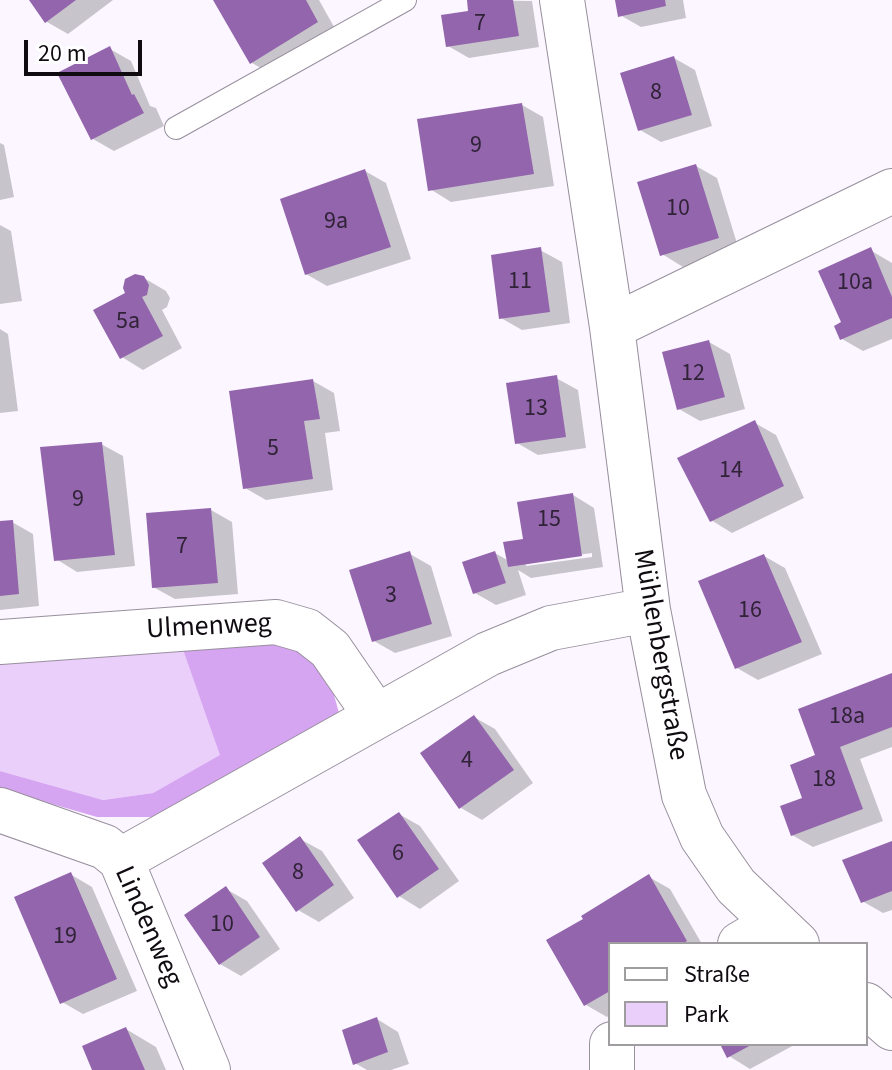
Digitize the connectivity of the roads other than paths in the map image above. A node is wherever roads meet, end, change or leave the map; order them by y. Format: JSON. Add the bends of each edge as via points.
{"nodes":[{"id":1,"x":405,"y":0,"type":"edge"},
{"id":2,"x":562,"y":0,"type":"edge"},
{"id":3,"x":176,"y":128,"type":"dead end"},
{"id":4,"x":892,"y":191,"type":"edge"},
{"id":5,"x":612,"y":327,"type":"junction"},
{"id":6,"x":648,"y":610,"type":"junction"},
{"id":7,"x":0,"y":642,"type":"edge"},
{"id":8,"x":376,"y":716,"type":"junction"},
{"id":9,"x":0,"y":810,"type":"edge"},
{"id":10,"x":121,"y":860,"type":"junction"},
{"id":11,"x":770,"y":937,"type":"edge"},
{"id":12,"x":868,"y":1007,"type":"edge"},
{"id":13,"x":892,"y":1028,"type":"edge"},
{"id":14,"x":612,"y":1046,"type":"edge"},
{"id":15,"x":208,"y":1070,"type":"edge"},
{"id":16,"x":612,"y":1070,"type":"edge"}],
"edges":[{"from":1,"to":3,"type":"lane"},
{"from":2,"to":5,"type":"street","name":"Mühlenbergstraße"},
{"from":4,"to":5,"type":"street"},
{"from":5,"to":6,"type":"street","name":"Mühlenbergstraße"},
{"from":6,"to":8,"type":"street","via":[[551,628],[488,654]]},
{"from":6,"to":11,"type":"street","name":"Mühlenbergstraße","via":[[684,795],[702,837]]},
{"from":7,"to":8,"type":"street","name":"Ulmenweg","via":[[276,622],[307,631],[330,649]]},
{"from":8,"to":10,"type":"street"},
{"from":9,"to":10,"type":"street","name":"Lindenweg","via":[[105,847]]},
{"from":10,"to":15,"type":"street","name":"Lindenweg"},
{"from":12,"to":13,"type":"street"},
{"from":14,"to":16,"type":"street"}]}
